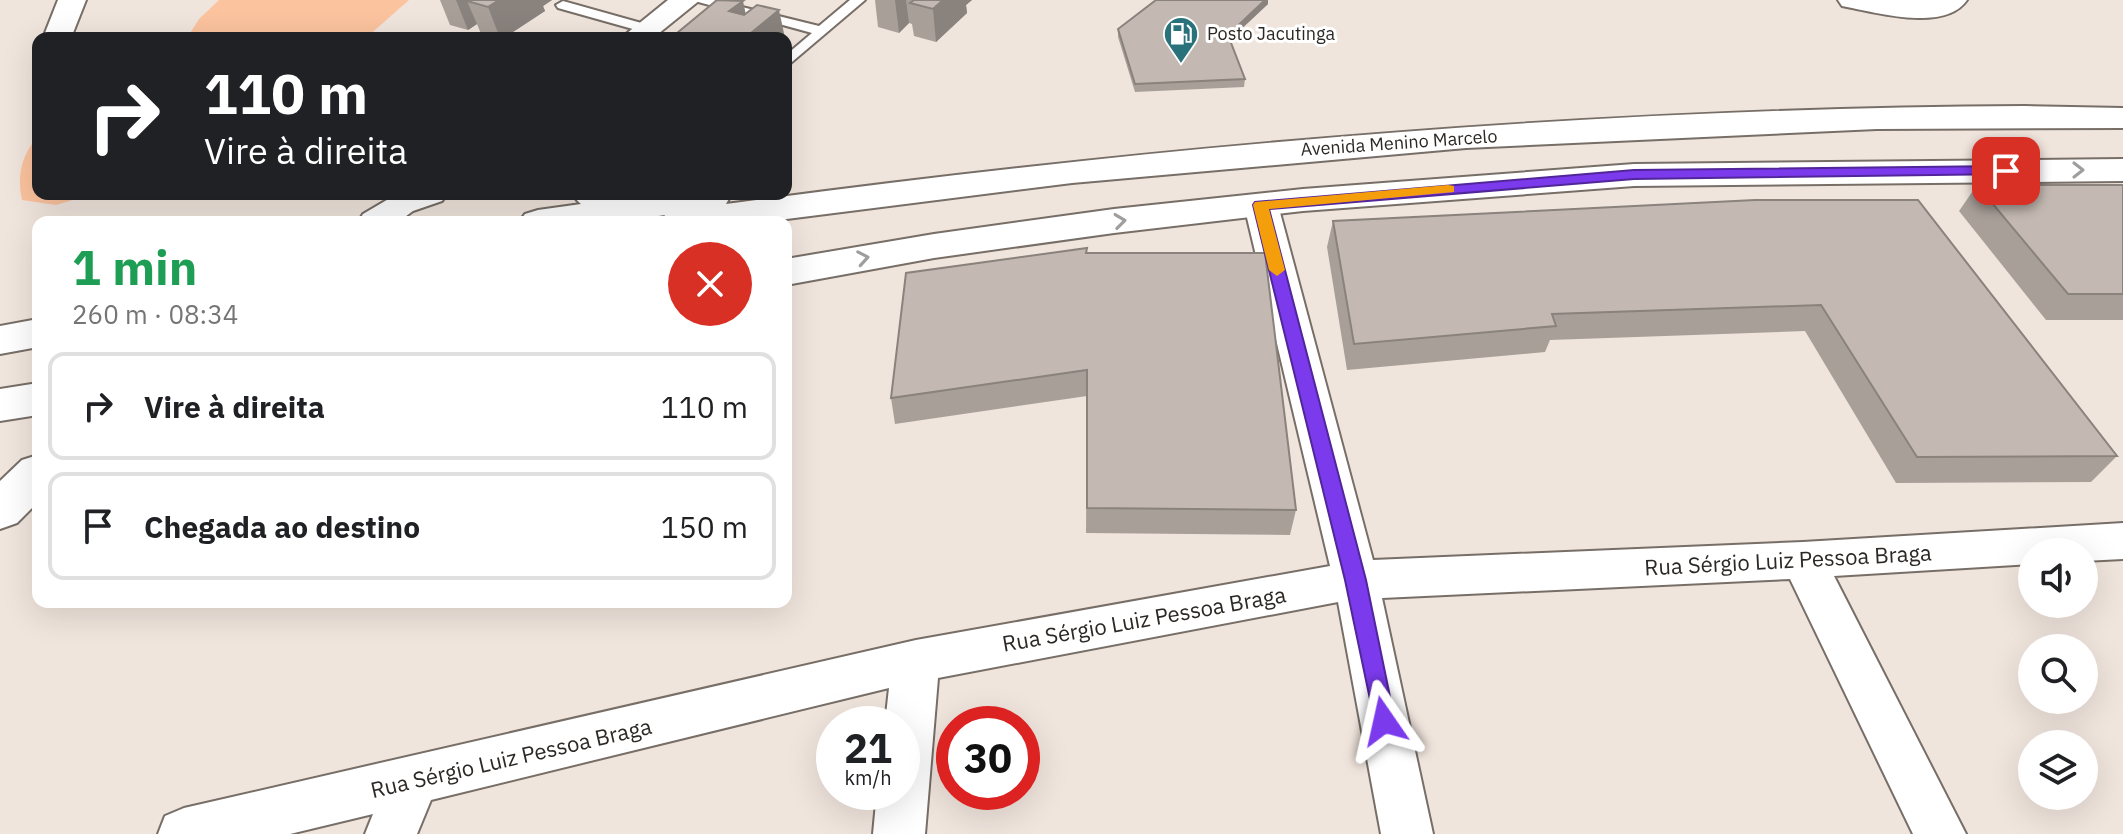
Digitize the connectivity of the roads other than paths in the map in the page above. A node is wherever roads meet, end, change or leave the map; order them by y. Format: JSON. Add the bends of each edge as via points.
{"nodes":[{"id":1,"x":72,"y":0,"type":"edge"},
{"id":2,"x":686,"y":0,"type":"edge"},
{"id":3,"x":698,"y":0,"type":"edge"},
{"id":4,"x":858,"y":0,"type":"edge"},
{"id":5,"x":1852,"y":0,"type":"edge"},
{"id":6,"x":1953,"y":0,"type":"edge"},
{"id":7,"x":563,"y":5,"type":"dead end"},
{"id":8,"x":822,"y":31,"type":"junction"},
{"id":9,"x":59,"y":32,"type":"edge"},
{"id":10,"x":636,"y":32,"type":"edge"},
{"id":11,"x":644,"y":32,"type":"edge"},
{"id":12,"x":792,"y":58,"type":"edge"},
{"id":13,"x":2123,"y":99,"type":"edge"},
{"id":14,"x":2123,"y":118,"type":"edge"},
{"id":15,"x":2123,"y":170,"type":"edge"},
{"id":16,"x":792,"y":186,"type":"edge"},
{"id":17,"x":413,"y":200,"type":"edge"},
{"id":18,"x":635,"y":200,"type":"edge"},
{"id":19,"x":602,"y":202,"type":"edge"},
{"id":20,"x":1261,"y":205,"type":"junction"},
{"id":21,"x":384,"y":216,"type":"edge"},
{"id":22,"x":557,"y":216,"type":"edge"},
{"id":23,"x":726,"y":216,"type":"edge"},
{"id":24,"x":792,"y":271,"type":"edge"},
{"id":25,"x":32,"y":309,"type":"edge"},
{"id":26,"x":0,"y":315,"type":"edge"},
{"id":27,"x":32,"y":334,"type":"edge"},
{"id":28,"x":0,"y":340,"type":"edge"},
{"id":29,"x":32,"y":400,"type":"edge"},
{"id":30,"x":0,"y":405,"type":"edge"},
{"id":31,"x":32,"y":479,"type":"edge"},
{"id":32,"x":0,"y":510,"type":"edge"},
{"id":33,"x":2123,"y":541,"type":"edge"},
{"id":34,"x":1803,"y":560,"type":"junction"},
{"id":35,"x":1356,"y":580,"type":"junction"},
{"id":36,"x":916,"y":661,"type":"junction"},
{"id":37,"x":412,"y":782,"type":"junction"},
{"id":38,"x":184,"y":834,"type":"edge"},
{"id":39,"x":391,"y":834,"type":"edge"},
{"id":40,"x":899,"y":834,"type":"edge"},
{"id":41,"x":1407,"y":834,"type":"edge"},
{"id":42,"x":1940,"y":834,"type":"edge"}],
"edges":[{"from":1,"to":9,"type":"street"},
{"from":2,"to":11,"type":"street"},
{"from":3,"to":8,"type":"lane"},
{"from":4,"to":8,"type":"lane"},
{"from":5,"to":6,"type":"street","via":[[1924,11]]},
{"from":7,"to":10,"type":"lane"},
{"from":8,"to":12,"type":"lane"},
{"from":13,"to":16,"type":"main road","name":"Avenida Menino Marcelo","via":[[1773,101],[1494,113],[1073,149]]},
{"from":14,"to":23,"type":"main road","name":"Avenida Menino Marcelo","via":[[2003,115],[1564,130],[1160,161]]},
{"from":20,"to":15,"type":"main road","one_way":true,"via":[[1634,175]]},
{"from":17,"to":21,"type":"street"},
{"from":18,"to":19,"type":"main road"},
{"from":19,"to":22,"type":"main road"},
{"from":24,"to":20,"type":"main road","one_way":true,"via":[[934,246]]},
{"from":20,"to":35,"type":"street"},
{"from":25,"to":26,"type":"main road"},
{"from":27,"to":28,"type":"main road"},
{"from":29,"to":30,"type":"main road"},
{"from":31,"to":32,"type":"main road"},
{"from":33,"to":34,"type":"street","name":"Rua Sérgio Luiz Pessoa Braga"},
{"from":34,"to":35,"type":"street","name":"Rua Sérgio Luiz Pessoa Braga"},
{"from":34,"to":42,"type":"street"},
{"from":35,"to":36,"type":"street","name":"Rua Sérgio Luiz Pessoa Braga"},
{"from":35,"to":41,"type":"street"},
{"from":36,"to":37,"type":"street","name":"Rua Sérgio Luiz Pessoa Braga"},
{"from":36,"to":40,"type":"street"},
{"from":37,"to":38,"type":"street","name":"Rua Sérgio Luiz Pessoa Braga"},
{"from":37,"to":39,"type":"street"}]}
